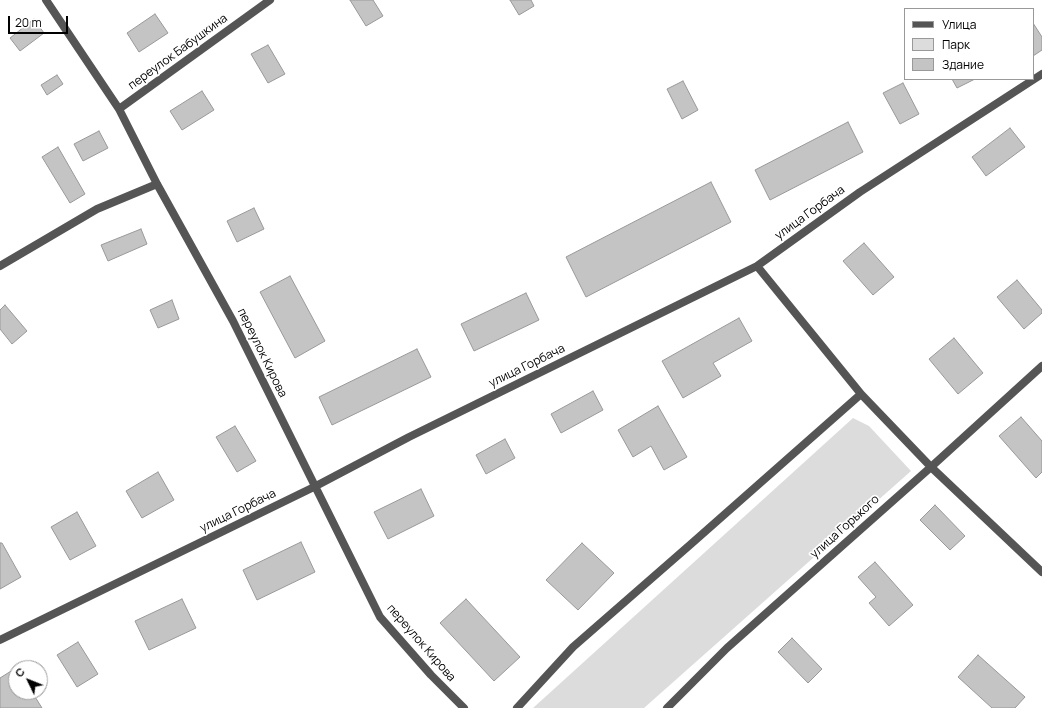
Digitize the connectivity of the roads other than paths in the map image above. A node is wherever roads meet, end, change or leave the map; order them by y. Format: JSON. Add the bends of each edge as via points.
{"nodes":[{"id":1,"x":46,"y":0,"type":"edge"},
{"id":2,"x":270,"y":0,"type":"edge"},
{"id":3,"x":1033,"y":80,"type":"edge"},
{"id":4,"x":119,"y":109,"type":"junction"},
{"id":5,"x":157,"y":184,"type":"junction"},
{"id":6,"x":0,"y":266,"type":"edge"},
{"id":7,"x":757,"y":266,"type":"junction"},
{"id":8,"x":1042,"y":366,"type":"edge"},
{"id":9,"x":861,"y":394,"type":"junction"},
{"id":10,"x":931,"y":467,"type":"junction"},
{"id":11,"x":314,"y":487,"type":"junction"},
{"id":12,"x":1042,"y":572,"type":"edge"},
{"id":13,"x":0,"y":640,"type":"edge"},
{"id":14,"x":464,"y":708,"type":"edge"},
{"id":15,"x":517,"y":708,"type":"edge"},
{"id":16,"x":667,"y":708,"type":"edge"}],
"edges":[{"from":1,"to":4,"type":"street","name":"переулок Кирова"},
{"from":2,"to":4,"type":"street","name":"переулок Бабушкина"},
{"from":3,"to":7,"type":"street","name":"улица Горбача","via":[[860,192]]},
{"from":4,"to":5,"type":"street","name":"переулок Кирова"},
{"from":5,"to":6,"type":"street","via":[[97,209]]},
{"from":5,"to":11,"type":"street","name":"переулок Кирова","via":[[233,321]]},
{"from":7,"to":9,"type":"street"},
{"from":7,"to":11,"type":"street","name":"улица Горбача","via":[[409,437]]},
{"from":8,"to":10,"type":"street","name":"улица Горького"},
{"from":9,"to":10,"type":"street"},
{"from":9,"to":15,"type":"street","via":[[573,647]]},
{"from":10,"to":12,"type":"street"},
{"from":10,"to":16,"type":"street","name":"улица Горького","via":[[727,648]]},
{"from":11,"to":13,"type":"street","name":"улица Горбача"},
{"from":11,"to":14,"type":"street","name":"переулок Кирова","via":[[380,617],[431,676]]}]}
